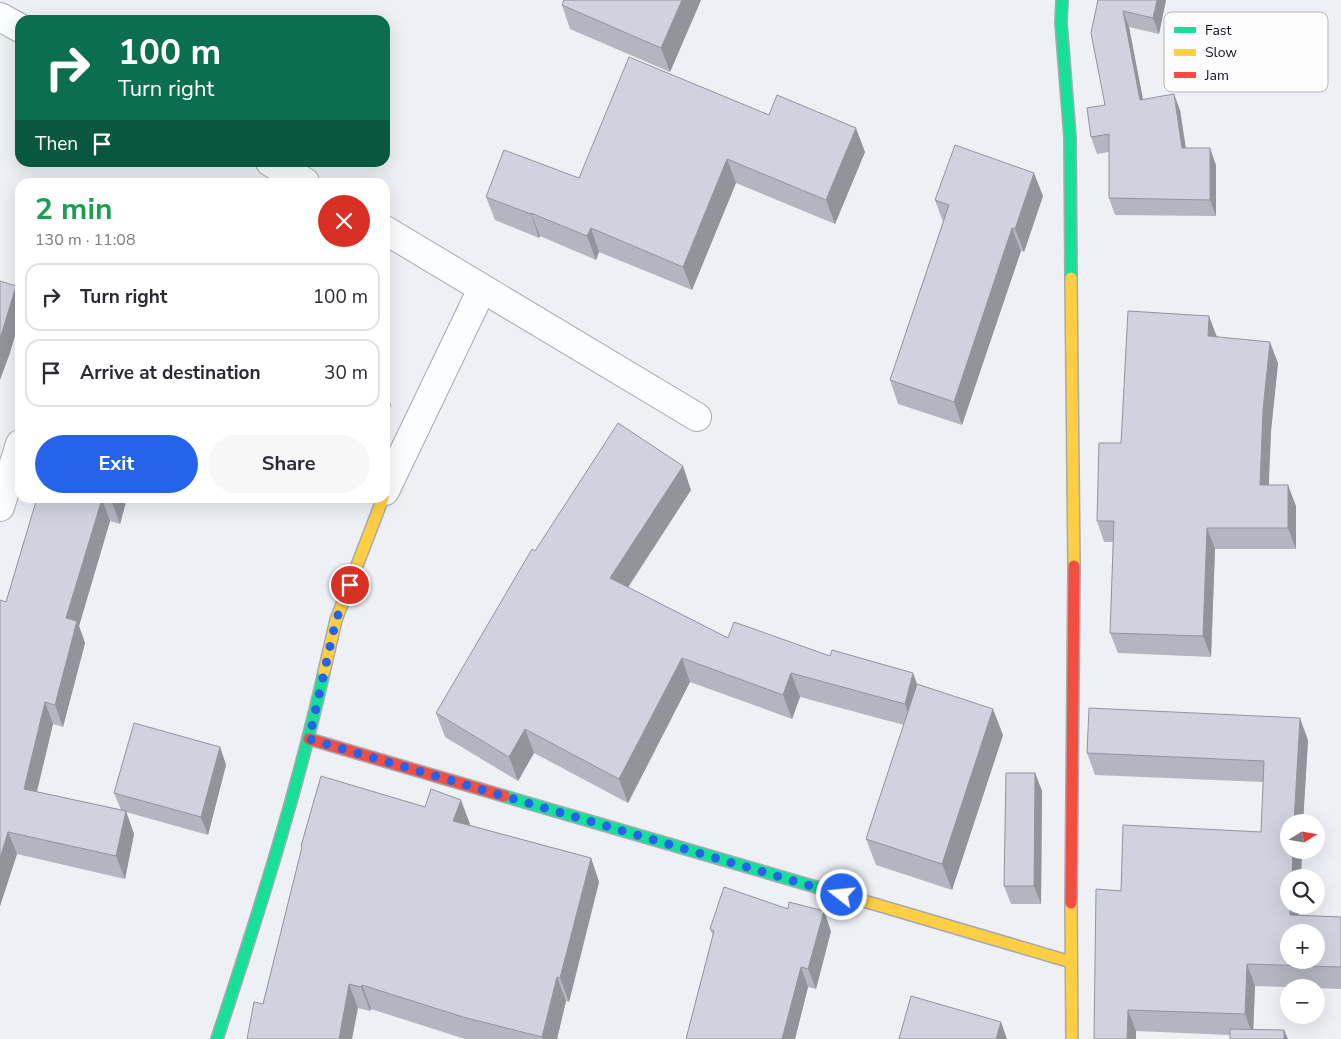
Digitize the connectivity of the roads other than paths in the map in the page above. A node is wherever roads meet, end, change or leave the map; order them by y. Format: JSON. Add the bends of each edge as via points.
{"nodes":[{"id":1,"x":1062,"y":0,"type":"edge"},
{"id":2,"x":0,"y":17,"type":"edge"},
{"id":3,"x":15,"y":25,"type":"edge"},
{"id":4,"x":279,"y":167,"type":"edge"},
{"id":5,"x":298,"y":178,"type":"edge"},
{"id":6,"x":390,"y":233,"type":"edge"},
{"id":7,"x":482,"y":288,"type":"junction"},
{"id":8,"x":697,"y":417,"type":"dead end"},
{"id":9,"x":15,"y":460,"type":"edge"},
{"id":10,"x":390,"y":481,"type":"edge"},
{"id":11,"x":380,"y":503,"type":"edge"},
{"id":12,"x":0,"y":507,"type":"edge"},
{"id":13,"x":309,"y":739,"type":"junction"},
{"id":14,"x":1070,"y":962,"type":"junction"},
{"id":15,"x":217,"y":1039,"type":"edge"},
{"id":16,"x":1072,"y":1039,"type":"edge"}],
"edges":[{"from":1,"to":14,"type":"street","via":[[1070,137],[1073,504]]},
{"from":2,"to":3,"type":"street"},
{"from":4,"to":5,"type":"street"},
{"from":6,"to":7,"type":"street"},
{"from":7,"to":8,"type":"street"},
{"from":7,"to":10,"type":"street"},
{"from":9,"to":12,"type":"street"},
{"from":11,"to":13,"type":"street","via":[[336,620]]},
{"from":13,"to":14,"type":"street"},
{"from":13,"to":15,"type":"street"},
{"from":14,"to":16,"type":"street"}]}
